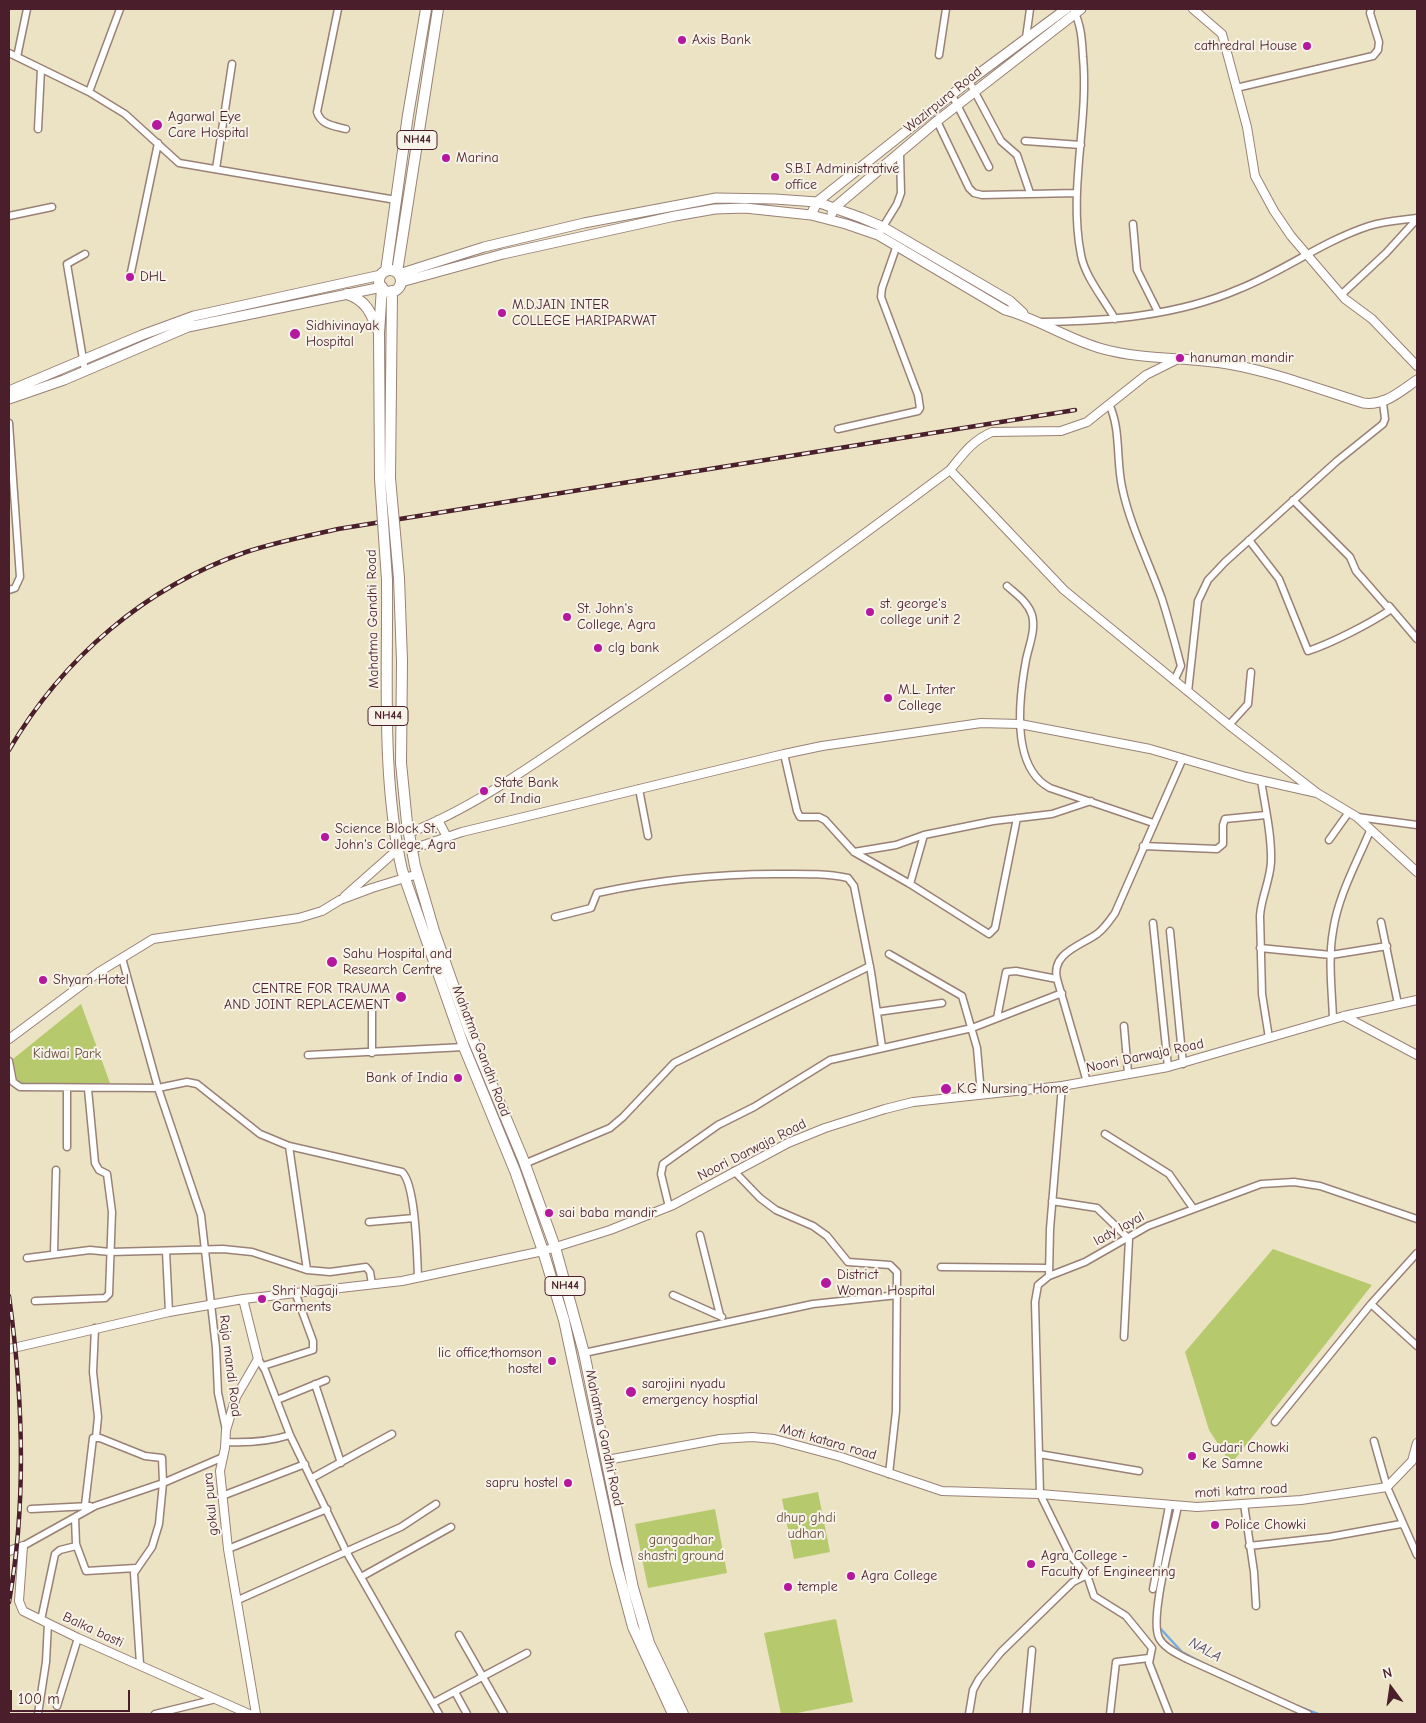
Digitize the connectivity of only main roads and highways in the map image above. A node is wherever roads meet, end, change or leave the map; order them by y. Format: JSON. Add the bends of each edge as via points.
{"nodes":[{"id":1,"x":426,"y":9,"type":"edge"},
{"id":2,"x":438,"y":9,"type":"edge"},
{"id":3,"x":1066,"y":9,"type":"edge"},
{"id":4,"x":1076,"y":10,"type":"edge"},
{"id":5,"x":817,"y":202,"type":"junction"},
{"id":6,"x":834,"y":208,"type":"junction"},
{"id":7,"x":811,"y":215,"type":"junction"},
{"id":8,"x":828,"y":219,"type":"junction"},
{"id":9,"x":880,"y":231,"type":"junction"},
{"id":10,"x":393,"y":275,"type":"junction"},
{"id":11,"x":382,"y":287,"type":"junction"},
{"id":12,"x":392,"y":292,"type":"junction"},
{"id":13,"x":347,"y":294,"type":"junction"},
{"id":14,"x":236,"y":306,"type":"junction"},
{"id":15,"x":1025,"y":315,"type":"junction"},
{"id":16,"x":238,"y":316,"type":"junction"},
{"id":17,"x":379,"y":333,"type":"junction"},
{"id":18,"x":119,"y":344,"type":"junction"},
{"id":19,"x":123,"y":354,"type":"junction"},
{"id":20,"x":1417,"y":380,"type":"edge"},
{"id":21,"x":9,"y":391,"type":"edge"},
{"id":22,"x":9,"y":399,"type":"edge"},
{"id":23,"x":385,"y":478,"type":"junction"},
{"id":24,"x":673,"y":1714,"type":"edge"},
{"id":25,"x":683,"y":1714,"type":"edge"}],
"edges":[{"from":1,"to":10,"type":"highway","number":"NH44","via":[[396,200]]},
{"from":2,"to":10,"type":"highway","number":"NH44"},
{"from":3,"to":5,"type":"main road","name":"Wazirpura Road","via":[[969,81]]},
{"from":4,"to":6,"type":"main road","name":"Wazirpura Road"},
{"from":5,"to":6,"type":"main road"},
{"from":5,"to":7,"type":"main road","name":"Wazirpura Road"},
{"from":5,"to":10,"type":"main road","via":[[716,198],[690,202],[484,247]]},
{"from":6,"to":8,"type":"main road","name":"Wazirpura Road"},
{"from":6,"to":9,"type":"main road"},
{"from":7,"to":8,"type":"main road"},
{"from":7,"to":10,"type":"main road","via":[[745,208],[715,209]]},
{"from":8,"to":9,"type":"main road"},
{"from":9,"to":15,"type":"main road","via":[[1010,301]]},
{"from":9,"to":15,"type":"main road","via":[[897,245],[1005,310]]},
{"from":10,"to":11,"type":"highway","number":"NH44"},
{"from":10,"to":12,"type":"highway","via":[[398,288]]},
{"from":10,"to":14,"type":"main road"},
{"from":11,"to":12,"type":"highway"},
{"from":11,"to":13,"type":"main road"},
{"from":11,"to":17,"type":"highway","name":"Mahatma Gandhi Road","number":"NH44"},
{"from":12,"to":23,"type":"highway","name":"Mahatma Gandhi Road","number":"NH44"},
{"from":13,"to":16,"type":"main road"},
{"from":13,"to":17,"type":"highway","via":[[357,297],[369,309]]},
{"from":14,"to":16,"type":"main road"},
{"from":14,"to":18,"type":"main road","via":[[194,316]]},
{"from":15,"to":20,"type":"main road","via":[[1102,348],[1228,364],[1273,374],[1363,403],[1383,403]]},
{"from":16,"to":19,"type":"main road","via":[[188,327]]},
{"from":17,"to":23,"type":"highway","name":"Mahatma Gandhi Road","number":"NH44"},
{"from":18,"to":19,"type":"main road"},
{"from":18,"to":21,"type":"main road"},
{"from":19,"to":22,"type":"main road"},
{"from":23,"to":24,"type":"highway","name":"Mahatma Gandhi Road","number":"NH44","bridge":true,"via":[[388,765],[398,850],[464,1047],[515,1171],[543,1250],[564,1320],[616,1563],[633,1627]]},
{"from":23,"to":25,"type":"highway","name":"Mahatma Gandhi Road","number":"NH44","bridge":true,"via":[[399,578],[401,763],[409,833],[418,874],[434,931],[469,1030],[555,1247],[584,1353],[642,1621]]}]}
